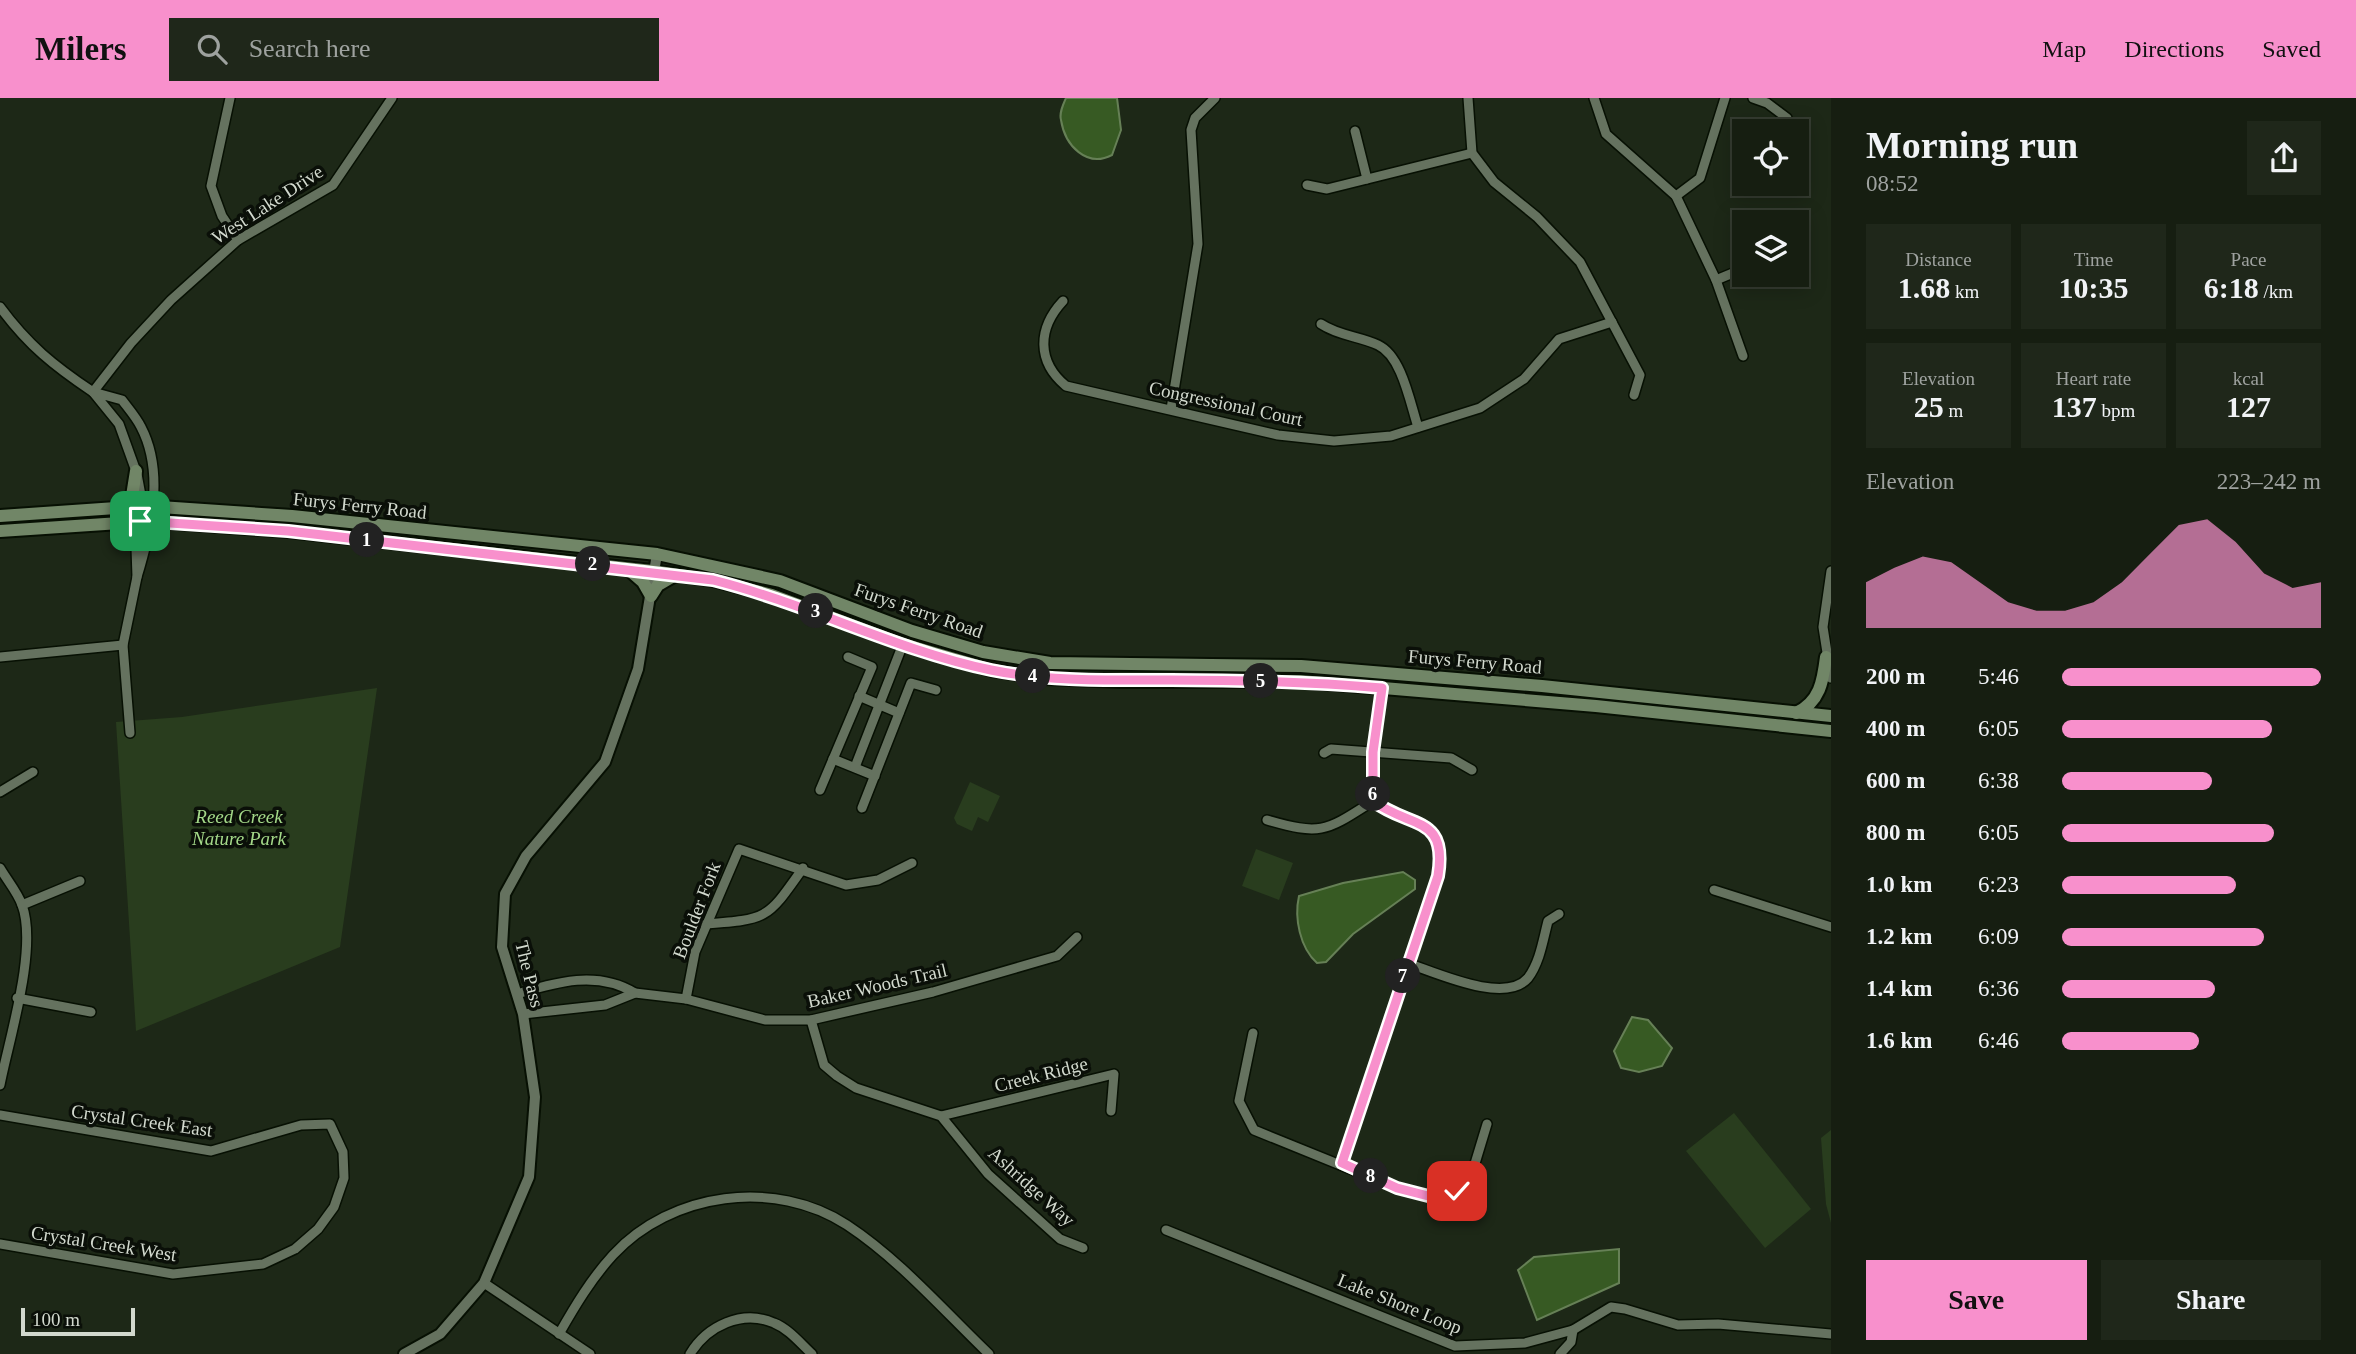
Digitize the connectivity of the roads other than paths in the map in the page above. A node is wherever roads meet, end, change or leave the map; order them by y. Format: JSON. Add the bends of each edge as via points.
{"nodes":[{"id":1,"x":230,"y":98,"type":"edge"},
{"id":2,"x":392,"y":98,"type":"edge"},
{"id":3,"x":1215,"y":98,"type":"edge"},
{"id":4,"x":1468,"y":98,"type":"edge"},
{"id":5,"x":1594,"y":98,"type":"edge"},
{"id":6,"x":1725,"y":98,"type":"edge"},
{"id":7,"x":1754,"y":98,"type":"edge"},
{"id":8,"x":1787,"y":118,"type":"dead end"},
{"id":9,"x":1355,"y":131,"type":"dead end"},
{"id":10,"x":1472,"y":153,"type":"junction"},
{"id":11,"x":1367,"y":179,"type":"junction"},
{"id":12,"x":1307,"y":186,"type":"dead end"},
{"id":13,"x":1676,"y":196,"type":"junction"},
{"id":14,"x":238,"y":240,"type":"junction"},
{"id":15,"x":1732,"y":273,"type":"edge"},
{"id":16,"x":1716,"y":280,"type":"junction"},
{"id":17,"x":1063,"y":301,"type":"dead end"},
{"id":18,"x":0,"y":307,"type":"edge"},
{"id":19,"x":1612,"y":322,"type":"junction"},
{"id":20,"x":1321,"y":324,"type":"dead end"},
{"id":21,"x":1743,"y":356,"type":"dead end"},
{"id":22,"x":93,"y":392,"type":"junction"},
{"id":23,"x":1634,"y":395,"type":"dead end"},
{"id":24,"x":1171,"y":409,"type":"junction"},
{"id":25,"x":138,"y":422,"type":"junction"},
{"id":26,"x":1419,"y":427,"type":"junction"},
{"id":27,"x":122,"y":431,"type":"junction"},
{"id":28,"x":136,"y":471,"type":"junction"},
{"id":29,"x":147,"y":506,"type":"junction"},
{"id":30,"x":115,"y":508,"type":"junction"},
{"id":31,"x":0,"y":516,"type":"edge"},
{"id":32,"x":145,"y":521,"type":"junction"},
{"id":33,"x":400,"y":528,"type":"junction"},
{"id":34,"x":0,"y":531,"type":"edge"},
{"id":35,"x":398,"y":543,"type":"junction"},
{"id":36,"x":657,"y":554,"type":"junction"},
{"id":37,"x":628,"y":569,"type":"junction"},
{"id":38,"x":652,"y":571,"type":"junction"},
{"id":39,"x":1831,"y":571,"type":"edge"},
{"id":40,"x":675,"y":575,"type":"junction"},
{"id":41,"x":651,"y":596,"type":"junction"},
{"id":42,"x":1823,"y":627,"type":"junction"},
{"id":43,"x":1831,"y":637,"type":"edge"},
{"id":44,"x":123,"y":645,"type":"junction"},
{"id":45,"x":903,"y":645,"type":"junction"},
{"id":46,"x":0,"y":657,"type":"edge"},
{"id":47,"x":848,"y":657,"type":"dead end"},
{"id":48,"x":1826,"y":657,"type":"junction"},
{"id":49,"x":1831,"y":678,"type":"edge"},
{"id":50,"x":1382,"y":688,"type":"junction"},
{"id":51,"x":936,"y":690,"type":"dead end"},
{"id":52,"x":859,"y":696,"type":"junction"},
{"id":53,"x":879,"y":704,"type":"junction"},
{"id":54,"x":899,"y":713,"type":"junction"},
{"id":55,"x":1796,"y":713,"type":"junction"},
{"id":56,"x":1831,"y":716,"type":"edge"},
{"id":57,"x":1831,"y":731,"type":"edge"},
{"id":58,"x":130,"y":733,"type":"dead end"},
{"id":59,"x":1373,"y":752,"type":"junction"},
{"id":60,"x":1324,"y":753,"type":"dead end"},
{"id":61,"x":833,"y":759,"type":"junction"},
{"id":62,"x":855,"y":767,"type":"junction"},
{"id":63,"x":1472,"y":770,"type":"dead end"},
{"id":64,"x":33,"y":772,"type":"dead end"},
{"id":65,"x":874,"y":776,"type":"junction"},
{"id":66,"x":820,"y":790,"type":"dead end"},
{"id":67,"x":0,"y":792,"type":"edge"},
{"id":68,"x":1373,"y":801,"type":"junction"},
{"id":69,"x":862,"y":808,"type":"dead end"},
{"id":70,"x":1267,"y":820,"type":"dead end"},
{"id":71,"x":912,"y":863,"type":"dead end"},
{"id":72,"x":0,"y":868,"type":"edge"},
{"id":73,"x":803,"y":869,"type":"junction"},
{"id":74,"x":80,"y":881,"type":"dead end"},
{"id":75,"x":1714,"y":890,"type":"dead end"},
{"id":76,"x":22,"y":905,"type":"junction"},
{"id":77,"x":1559,"y":914,"type":"dead end"},
{"id":78,"x":706,"y":924,"type":"junction"},
{"id":79,"x":1831,"y":926,"type":"edge"},
{"id":80,"x":1077,"y":937,"type":"dead end"},
{"id":81,"x":1407,"y":963,"type":"junction"},
{"id":82,"x":635,"y":993,"type":"junction"},
{"id":83,"x":517,"y":994,"type":"junction"},
{"id":84,"x":17,"y":998,"type":"junction"},
{"id":85,"x":686,"y":999,"type":"junction"},
{"id":86,"x":91,"y":1012,"type":"dead end"},
{"id":87,"x":523,"y":1014,"type":"junction"},
{"id":88,"x":811,"y":1020,"type":"junction"},
{"id":89,"x":1253,"y":1032,"type":"dead end"},
{"id":90,"x":0,"y":1085,"type":"edge"},
{"id":91,"x":1111,"y":1111,"type":"dead end"},
{"id":92,"x":0,"y":1115,"type":"edge"},
{"id":93,"x":941,"y":1116,"type":"junction"},
{"id":94,"x":1487,"y":1124,"type":"dead end"},
{"id":95,"x":343,"y":1152,"type":"joint"},
{"id":96,"x":1342,"y":1163,"type":"junction"},
{"id":97,"x":1166,"y":1230,"type":"dead end"},
{"id":98,"x":0,"y":1244,"type":"edge"},
{"id":99,"x":1083,"y":1248,"type":"dead end"},
{"id":100,"x":484,"y":1283,"type":"junction"},
{"id":101,"x":1573,"y":1330,"type":"junction"},
{"id":102,"x":559,"y":1334,"type":"junction"},
{"id":103,"x":1831,"y":1334,"type":"edge"},
{"id":104,"x":404,"y":1354,"type":"edge"},
{"id":105,"x":590,"y":1354,"type":"edge"},
{"id":106,"x":690,"y":1354,"type":"edge"},
{"id":107,"x":812,"y":1354,"type":"edge"},
{"id":108,"x":989,"y":1354,"type":"edge"},
{"id":109,"x":1560,"y":1354,"type":"edge"}],
"edges":[{"from":1,"to":14,"type":"street","via":[[211,186],[222,216]]},
{"from":2,"to":14,"type":"street","name":"West Lake Drive","via":[[333,185]]},
{"from":3,"to":24,"type":"street","via":[[1195,118],[1191,130],[1198,244]]},
{"from":4,"to":10,"type":"street"},
{"from":5,"to":13,"type":"street","via":[[1606,134]]},
{"from":6,"to":13,"type":"street","via":[[1700,178]]},
{"from":7,"to":8,"type":"street"},
{"from":9,"to":11,"type":"street"},
{"from":10,"to":11,"type":"street"},
{"from":10,"to":19,"type":"street","via":[[1494,182],[1537,217],[1580,262]]},
{"from":11,"to":12,"type":"street","via":[[1327,189]]},
{"from":13,"to":16,"type":"street"},
{"from":14,"to":22,"type":"street","name":"West Lake Drive","via":[[172,299]]},
{"from":15,"to":16,"type":"street"},
{"from":16,"to":21,"type":"street"},
{"from":17,"to":24,"type":"street","name":"Congressional Court","via":[[1054,311],[1042,348],[1051,373],[1066,386]]},
{"from":18,"to":22,"type":"street","via":[[25,341]]},
{"from":19,"to":23,"type":"street","via":[[1640,376]]},
{"from":19,"to":26,"type":"street","name":"Congressional Court","via":[[1559,339],[1524,379],[1480,408]]},
{"from":20,"to":26,"type":"street","via":[[1332,332],[1380,345],[1394,360]]},
{"from":22,"to":25,"type":"street","via":[[122,400]]},
{"from":22,"to":27,"type":"street"},
{"from":24,"to":26,"type":"street","name":"Congressional Court","via":[[1278,435],[1334,441],[1391,436]]},
{"from":25,"to":27,"type":"street"},
{"from":25,"to":29,"type":"street","via":[[153,470]]},
{"from":27,"to":28,"type":"street"},
{"from":28,"to":29,"type":"street"},
{"from":28,"to":30,"type":"main road","via":[[132,496]]},
{"from":29,"to":30,"type":"main road","name":"Furys Ferry Road"},
{"from":29,"to":32,"type":"street"},
{"from":29,"to":33,"type":"main road","name":"Furys Ferry Road"},
{"from":30,"to":31,"type":"main road","name":"Furys Ferry Road"},
{"from":32,"to":34,"type":"main road","name":"Furys Ferry Road"},
{"from":32,"to":35,"type":"main road","name":"Furys Ferry Road"},
{"from":32,"to":44,"type":"street"},
{"from":33,"to":35,"type":"main road"},
{"from":33,"to":36,"type":"main road","name":"Furys Ferry Road"},
{"from":35,"to":37,"type":"main road","name":"Furys Ferry Road"},
{"from":36,"to":38,"type":"street","name":"The Pass"},
{"from":36,"to":55,"type":"main road","name":"Furys Ferry Road","via":[[780,581],[912,631],[983,652],[1050,663],[1301,666]]},
{"from":37,"to":38,"type":"main road","name":"Furys Ferry Road"},
{"from":37,"to":41,"type":"main road"},
{"from":38,"to":40,"type":"main road","name":"Furys Ferry Road"},
{"from":38,"to":41,"type":"street","name":"The Pass"},
{"from":39,"to":42,"type":"street"},
{"from":40,"to":41,"type":"main road","via":[[658,585]]},
{"from":40,"to":45,"type":"main road","name":"Furys Ferry Road","via":[[772,595]]},
{"from":41,"to":83,"type":"street","name":"The Pass","via":[[638,669],[605,762],[526,856],[505,894],[502,947]]},
{"from":42,"to":43,"type":"street"},
{"from":42,"to":48,"type":"street"},
{"from":44,"to":46,"type":"street"},
{"from":44,"to":58,"type":"street"},
{"from":45,"to":50,"type":"main road","name":"Furys Ferry Road","via":[[992,670],[1045,678],[1300,681]]},
{"from":45,"to":53,"type":"street"},
{"from":47,"to":52,"type":"street","via":[[872,667]]},
{"from":48,"to":49,"type":"street"},
{"from":48,"to":55,"type":"main road","via":[[1816,699]]},
{"from":50,"to":57,"type":"main road","name":"Furys Ferry Road"},
{"from":50,"to":59,"type":"street"},
{"from":51,"to":54,"type":"street","via":[[911,683]]},
{"from":52,"to":53,"type":"street"},
{"from":52,"to":61,"type":"street"},
{"from":53,"to":54,"type":"street"},
{"from":53,"to":62,"type":"street"},
{"from":54,"to":65,"type":"street"},
{"from":55,"to":56,"type":"main road","name":"Furys Ferry Road"},
{"from":59,"to":60,"type":"street","via":[[1331,749]]},
{"from":59,"to":63,"type":"street","via":[[1451,758]]},
{"from":59,"to":68,"type":"street"},
{"from":61,"to":62,"type":"street"},
{"from":61,"to":66,"type":"street"},
{"from":62,"to":65,"type":"street"},
{"from":64,"to":67,"type":"street"},
{"from":65,"to":69,"type":"street"},
{"from":68,"to":70,"type":"street","via":[[1322,829],[1304,831]]},
{"from":68,"to":81,"type":"street","via":[[1430,830],[1440,846],[1438,876]]},
{"from":71,"to":73,"type":"street","name":"Boulder Fork","via":[[878,880],[846,885]]},
{"from":72,"to":76,"type":"street"},
{"from":73,"to":78,"type":"street","via":[[778,905],[756,920]]},
{"from":73,"to":78,"type":"street","name":"Boulder Fork","via":[[739,849]]},
{"from":74,"to":76,"type":"street"},
{"from":75,"to":79,"type":"street"},
{"from":76,"to":84,"type":"street","via":[[26,958]]},
{"from":77,"to":81,"type":"street","via":[[1548,921],[1536,966],[1525,981],[1508,988],[1486,988]]},
{"from":78,"to":85,"type":"street","name":"Boulder Fork"},
{"from":80,"to":88,"type":"street","name":"Baker Woods Trail","via":[[1057,956],[933,992]]},
{"from":81,"to":96,"type":"street"},
{"from":82,"to":83,"type":"street","name":"Baker Woods Trail","via":[[612,982],[590,979],[557,982]]},
{"from":82,"to":85,"type":"street","name":"Baker Woods Trail"},
{"from":82,"to":87,"type":"street","name":"Baker Woods Trail","via":[[605,1005]]},
{"from":83,"to":87,"type":"street","name":"The Pass"},
{"from":84,"to":86,"type":"street"},
{"from":84,"to":90,"type":"street"},
{"from":85,"to":88,"type":"street","name":"Baker Woods Trail","via":[[765,1020]]},
{"from":87,"to":100,"type":"street","name":"The Pass","via":[[535,1097],[529,1177]]},
{"from":88,"to":93,"type":"street","via":[[824,1065],[837,1076],[856,1088]]},
{"from":89,"to":96,"type":"street","via":[[1239,1101],[1244,1116],[1254,1130]]},
{"from":91,"to":93,"type":"street","name":"Creek Ridge","via":[[1114,1073]]},
{"from":92,"to":95,"type":"street","name":"Crystal Creek East","via":[[211,1152],[301,1125],[330,1124]]},
{"from":93,"to":99,"type":"street","name":"Ashridge Way","via":[[988,1174],[1060,1239]]},
{"from":94,"to":96,"type":"street","via":[[1470,1180],[1440,1199],[1397,1188]]},
{"from":95,"to":98,"type":"street","name":"Crystal Creek West","via":[[344,1178],[334,1207],[295,1249],[263,1264],[173,1274]]},
{"from":97,"to":101,"type":"street","name":"Lake Shore Loop","via":[[1455,1346],[1525,1343]]},
{"from":100,"to":102,"type":"street"},
{"from":100,"to":104,"type":"street","name":"The Pass","via":[[440,1334]]},
{"from":101,"to":103,"type":"street","name":"Lake Shore Loop","via":[[1611,1307],[1678,1325]]},
{"from":101,"to":109,"type":"street","via":[[1571,1342]]},
{"from":102,"to":105,"type":"street"},
{"from":102,"to":108,"type":"street","via":[[590,1281],[634,1236],[677,1212],[745,1195],[794,1201],[845,1223],[880,1249]]},
{"from":106,"to":107,"type":"street","via":[[711,1329],[732,1320],[759,1318],[788,1331]]}]}
